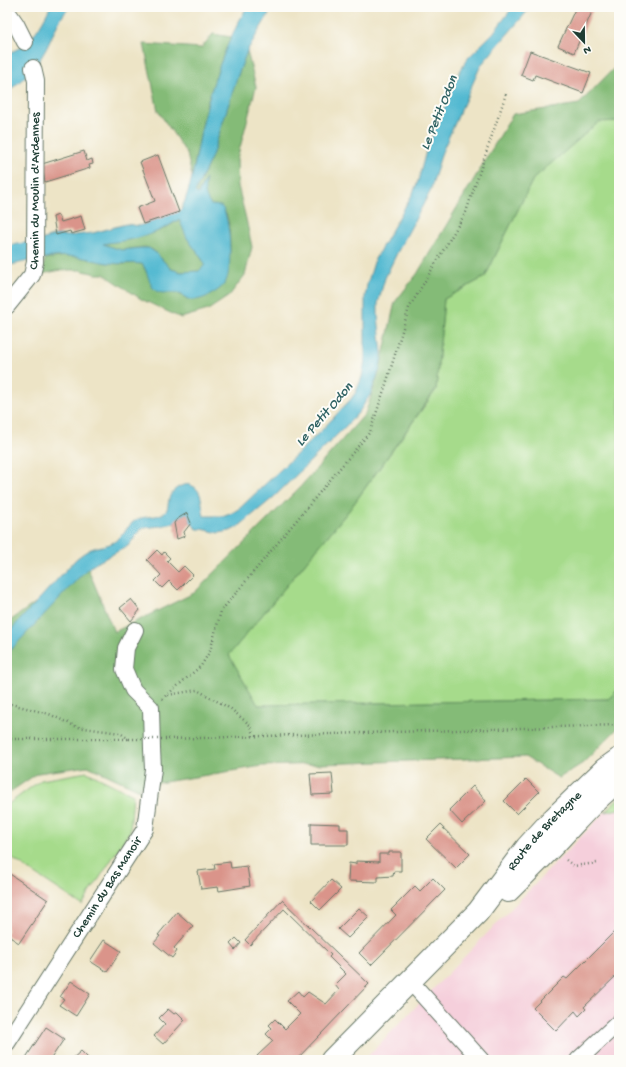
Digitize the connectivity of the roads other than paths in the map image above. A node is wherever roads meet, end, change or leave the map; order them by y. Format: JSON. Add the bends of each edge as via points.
{"nodes":[{"id":1,"x":7,"y":11,"type":"edge"},
{"id":2,"x":25,"y":42,"type":"dead end"},
{"id":3,"x":33,"y":68,"type":"dead end"},
{"id":4,"x":7,"y":306,"type":"edge"},
{"id":5,"x":135,"y":630,"type":"dead end"},
{"id":6,"x":619,"y":759,"type":"edge"},
{"id":7,"x":619,"y":781,"type":"edge"},
{"id":8,"x":478,"y":912,"type":"junction"},
{"id":9,"x":410,"y":981,"type":"junction"},
{"id":10,"x":619,"y":1022,"type":"edge"},
{"id":11,"x":7,"y":1043,"type":"edge"},
{"id":12,"x":332,"y":1060,"type":"edge"},
{"id":13,"x":481,"y":1060,"type":"edge"},
{"id":14,"x":578,"y":1060,"type":"edge"}],
"edges":[{"from":1,"to":2,"type":"street"},
{"from":3,"to":4,"type":"street","name":"Chemin du Moulin d'Ardennes","via":[[36,81],[35,262],[32,276]]},
{"from":5,"to":11,"type":"street","name":"Chemin du Bas Manoir","via":[[126,648],[124,669],[133,690],[151,708],[153,769],[145,830]]},
{"from":6,"to":8,"type":"main road","name":"Route de Bretagne","via":[[605,769],[531,842]]},
{"from":7,"to":8,"type":"main road","name":"Route de Bretagne","via":[[605,791],[506,893]]},
{"from":8,"to":9,"type":"main road","name":"Route de Bretagne"},
{"from":9,"to":12,"type":"main road","name":"Route de Bretagne"},
{"from":9,"to":13,"type":"street"},
{"from":10,"to":14,"type":"street"}]}
